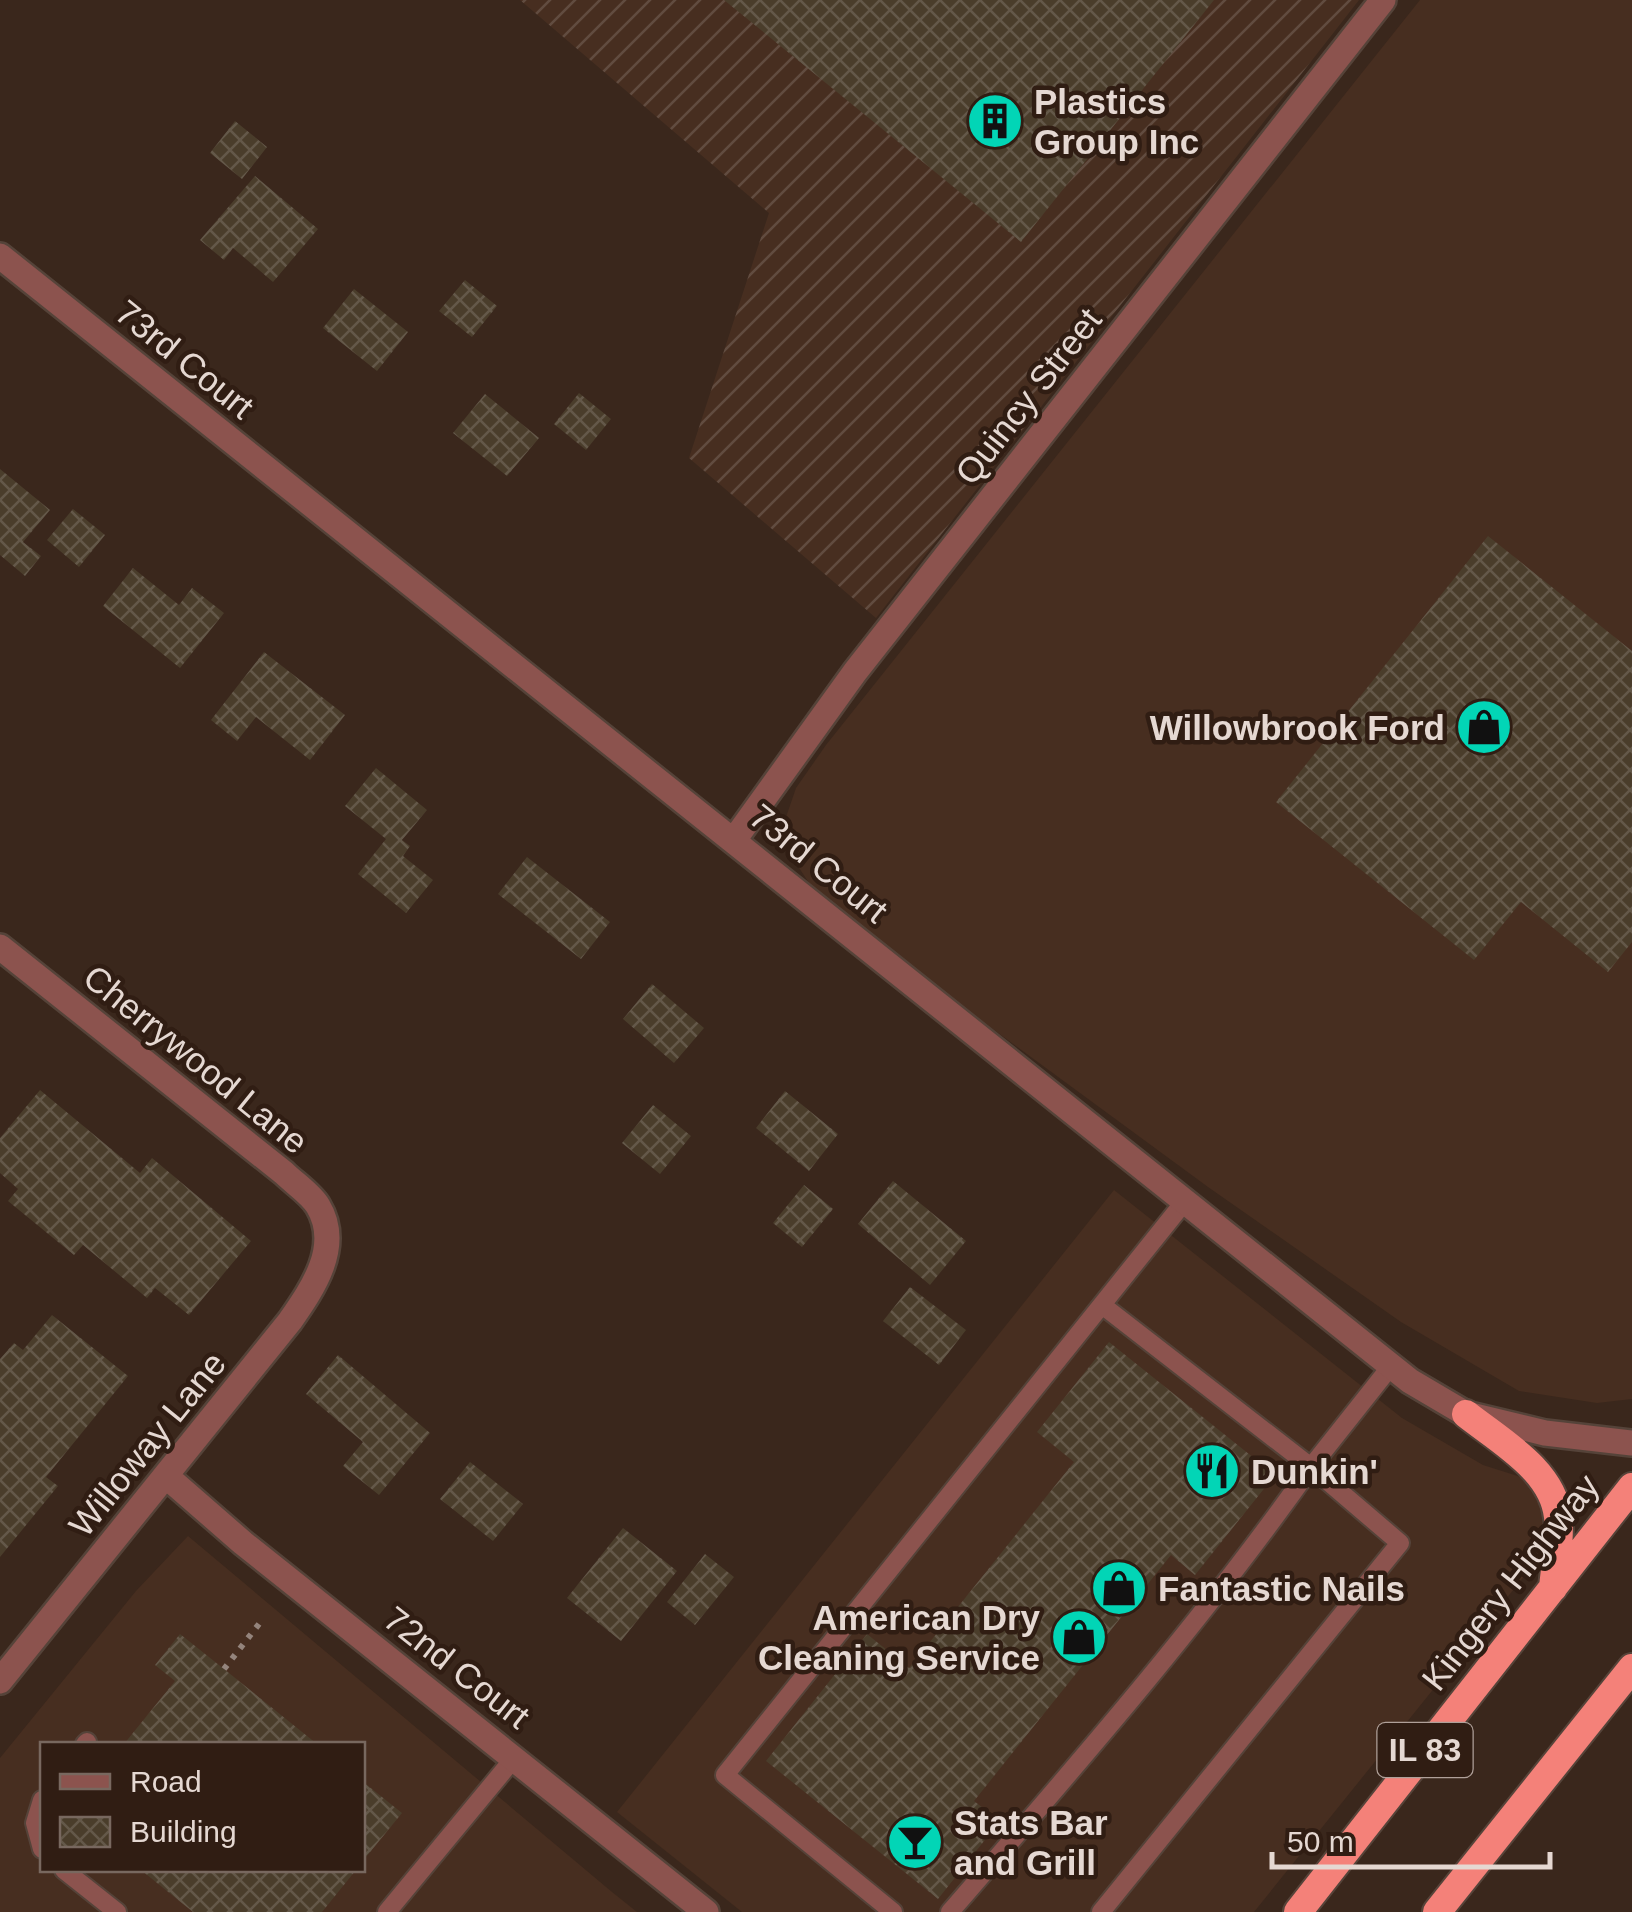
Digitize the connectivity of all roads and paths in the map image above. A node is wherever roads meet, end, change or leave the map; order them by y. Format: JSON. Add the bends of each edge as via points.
{"nodes":[{"id":1,"x":1383,"y":0,"type":"edge"},
{"id":2,"x":0,"y":256,"type":"edge"},
{"id":3,"x":734,"y":840,"type":"junction"},
{"id":4,"x":0,"y":947,"type":"edge"},
{"id":5,"x":1186,"y":1201,"type":"junction"},
{"id":6,"x":328,"y":1238,"type":"joint"},
{"id":7,"x":1102,"y":1304,"type":"junction"},
{"id":8,"x":1391,"y":1366,"type":"junction"},
{"id":9,"x":1466,"y":1414,"type":"junction"},
{"id":10,"x":1632,"y":1443,"type":"edge"},
{"id":11,"x":1312,"y":1467,"type":"junction"},
{"id":12,"x":166,"y":1476,"type":"junction"},
{"id":13,"x":1632,"y":1487,"type":"edge"},
{"id":14,"x":1553,"y":1588,"type":"junction"},
{"id":15,"x":259,"y":1624,"type":"dead end"},
{"id":16,"x":1632,"y":1668,"type":"edge"},
{"id":17,"x":224,"y":1669,"type":"dead end"},
{"id":18,"x":0,"y":1681,"type":"edge"},
{"id":19,"x":514,"y":1757,"type":"junction"},
{"id":20,"x":40,"y":1807,"type":"edge"},
{"id":21,"x":40,"y":1841,"type":"edge"},
{"id":22,"x":66,"y":1872,"type":"edge"},
{"id":23,"x":115,"y":1911,"type":"edge"},
{"id":24,"x":387,"y":1912,"type":"edge"},
{"id":25,"x":706,"y":1912,"type":"edge"},
{"id":26,"x":893,"y":1912,"type":"edge"},
{"id":27,"x":950,"y":1912,"type":"edge"},
{"id":28,"x":1102,"y":1912,"type":"edge"},
{"id":29,"x":1298,"y":1912,"type":"edge"},
{"id":30,"x":1436,"y":1912,"type":"edge"}],
"edges":[{"from":1,"to":3,"type":"street","name":"Quincy Street","via":[[865,659]]},
{"from":2,"to":3,"type":"street","name":"73rd Court"},
{"from":3,"to":5,"type":"street","name":"73rd Court"},
{"from":4,"to":6,"type":"street","name":"Cherrywood Lane","via":[[284,1173],[318,1205]]},
{"from":5,"to":7,"type":"lane"},
{"from":5,"to":8,"type":"street","name":"73rd Court"},
{"from":6,"to":12,"type":"street","name":"Willoway Lane","via":[[317,1282]]},
{"from":7,"to":11,"type":"lane"},
{"from":7,"to":26,"type":"lane","via":[[725,1775]]},
{"from":8,"to":9,"type":"street","name":"73rd Court"},
{"from":8,"to":11,"type":"lane"},
{"from":9,"to":10,"type":"street","name":"73rd Court"},
{"from":9,"to":14,"type":"highway","via":[[1548,1484],[1558,1514]]},
{"from":11,"to":27,"type":"lane","via":[[1240,1566]]},
{"from":11,"to":28,"type":"lane","via":[[1400,1544]]},
{"from":12,"to":18,"type":"street","name":"Willoway Lane"},
{"from":12,"to":19,"type":"street","name":"72nd Court"},
{"from":13,"to":14,"type":"highway","name":"Kingery Highway","number":"IL 83"},
{"from":14,"to":29,"type":"highway","name":"Kingery Highway","number":"IL 83"},
{"from":15,"to":17,"type":"path"},
{"from":16,"to":30,"type":"highway"},
{"from":19,"to":24,"type":"lane"},
{"from":19,"to":25,"type":"street","name":"72nd Court"},
{"from":20,"to":21,"type":"lane"},
{"from":22,"to":23,"type":"lane"}]}
